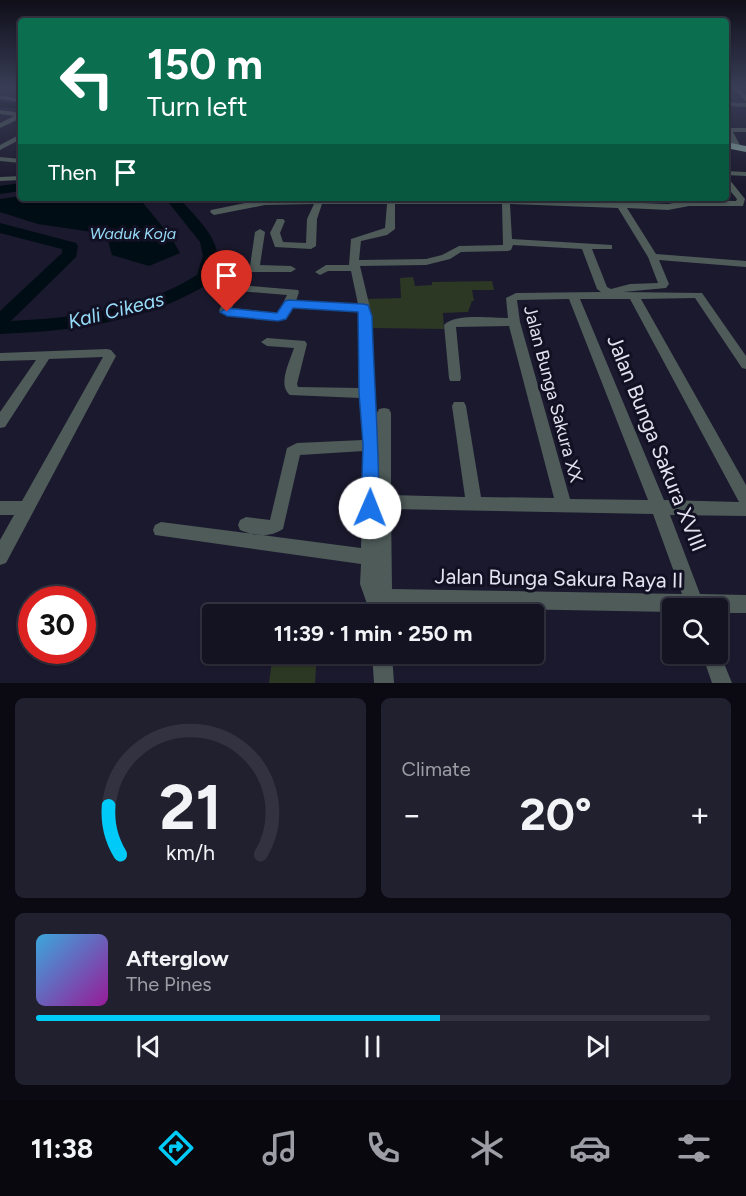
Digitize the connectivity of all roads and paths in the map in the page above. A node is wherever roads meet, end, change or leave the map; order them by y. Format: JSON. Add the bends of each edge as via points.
{"nodes":[{"id":1,"x":729,"y":130,"type":"edge"},
{"id":2,"x":746,"y":130,"type":"edge"},
{"id":3,"x":729,"y":131,"type":"edge"},
{"id":4,"x":18,"y":138,"type":"edge"},
{"id":5,"x":0,"y":142,"type":"edge"},
{"id":6,"x":9,"y":142,"type":"junction"},
{"id":7,"x":0,"y":148,"type":"edge"},
{"id":8,"x":741,"y":148,"type":"edge"},
{"id":9,"x":0,"y":159,"type":"edge"},
{"id":10,"x":18,"y":161,"type":"edge"},
{"id":11,"x":729,"y":173,"type":"edge"},
{"id":12,"x":746,"y":174,"type":"edge"},
{"id":13,"x":18,"y":178,"type":"edge"},
{"id":14,"x":0,"y":180,"type":"edge"},
{"id":15,"x":729,"y":185,"type":"edge"},
{"id":16,"x":292,"y":201,"type":"edge"},
{"id":17,"x":319,"y":201,"type":"edge"},
{"id":18,"x":343,"y":201,"type":"edge"},
{"id":19,"x":430,"y":201,"type":"edge"},
{"id":20,"x":478,"y":201,"type":"edge"},
{"id":21,"x":522,"y":201,"type":"edge"},
{"id":22,"x":552,"y":201,"type":"edge"},
{"id":23,"x":665,"y":201,"type":"edge"},
{"id":24,"x":506,"y":202,"type":"junction"},
{"id":25,"x":392,"y":203,"type":"junction"},
{"id":26,"x":621,"y":206,"type":"junction"},
{"id":27,"x":668,"y":207,"type":"junction"},
{"id":28,"x":743,"y":208,"type":"edge"},
{"id":29,"x":214,"y":212,"type":"dead end"},
{"id":30,"x":280,"y":221,"type":"dead end"},
{"id":31,"x":260,"y":232,"type":"dead end"},
{"id":32,"x":508,"y":242,"type":"junction"},
{"id":33,"x":586,"y":246,"type":"junction"},
{"id":34,"x":609,"y":247,"type":"dead end"},
{"id":35,"x":653,"y":257,"type":"junction"},
{"id":36,"x":746,"y":264,"type":"edge"},
{"id":37,"x":354,"y":265,"type":"junction"},
{"id":38,"x":255,"y":268,"type":"junction"},
{"id":39,"x":291,"y":269,"type":"dead end"},
{"id":40,"x":320,"y":272,"type":"dead end"},
{"id":41,"x":234,"y":288,"type":"junction"},
{"id":42,"x":573,"y":296,"type":"junction"},
{"id":43,"x":634,"y":296,"type":"junction"},
{"id":44,"x":289,"y":304,"type":"junction"},
{"id":45,"x":363,"y":308,"type":"junction"},
{"id":46,"x":514,"y":322,"type":"junction"},
{"id":47,"x":267,"y":342,"type":"dead end"},
{"id":48,"x":46,"y":355,"type":"junction"},
{"id":49,"x":0,"y":357,"type":"edge"},
{"id":50,"x":746,"y":365,"type":"edge"},
{"id":51,"x":455,"y":378,"type":"dead end"},
{"id":52,"x":366,"y":393,"type":"junction"},
{"id":53,"x":459,"y":406,"type":"dead end"},
{"id":54,"x":384,"y":413,"type":"dead end"},
{"id":55,"x":0,"y":423,"type":"edge"},
{"id":56,"x":371,"y":445,"type":"junction"},
{"id":57,"x":746,"y":500,"type":"edge"},
{"id":58,"x":384,"y":502,"type":"junction"},
{"id":59,"x":474,"y":504,"type":"junction"},
{"id":60,"x":564,"y":506,"type":"junction"},
{"id":61,"x":0,"y":508,"type":"edge"},
{"id":62,"x":26,"y":508,"type":"junction"},
{"id":63,"x":659,"y":508,"type":"junction"},
{"id":64,"x":746,"y":509,"type":"edge"},
{"id":65,"x":246,"y":525,"type":"dead end"},
{"id":66,"x":161,"y":530,"type":"dead end"},
{"id":67,"x":0,"y":557,"type":"edge"},
{"id":68,"x":369,"y":557,"type":"junction"},
{"id":69,"x":692,"y":598,"type":"edge"},
{"id":70,"x":379,"y":604,"type":"edge"},
{"id":71,"x":381,"y":604,"type":"edge"},
{"id":72,"x":746,"y":604,"type":"edge"},
{"id":73,"x":728,"y":605,"type":"edge"},
{"id":74,"x":662,"y":606,"type":"edge"},
{"id":75,"x":544,"y":607,"type":"edge"},
{"id":76,"x":383,"y":664,"type":"edge"},
{"id":77,"x":715,"y":664,"type":"edge"},
{"id":78,"x":384,"y":683,"type":"edge"},
{"id":79,"x":722,"y":683,"type":"edge"}],
"edges":[{"from":1,"to":2,"type":"street"},
{"from":3,"to":8,"type":"street"},
{"from":4,"to":6,"type":"street"},
{"from":5,"to":6,"type":"street"},
{"from":6,"to":7,"type":"street"},
{"from":9,"to":10,"type":"street"},
{"from":11,"to":12,"type":"street"},
{"from":13,"to":14,"type":"street"},
{"from":15,"to":28,"type":"street"},
{"from":16,"to":29,"type":"street"},
{"from":17,"to":30,"type":"street","via":[[312,219],[311,246],[278,245],[275,233]]},
{"from":18,"to":25,"type":"street"},
{"from":19,"to":25,"type":"street"},
{"from":20,"to":24,"type":"street"},
{"from":21,"to":24,"type":"street"},
{"from":22,"to":26,"type":"street"},
{"from":23,"to":27,"type":"street"},
{"from":24,"to":32,"type":"street"},
{"from":25,"to":37,"type":"street","via":[[390,229],[356,239]]},
{"from":26,"to":27,"type":"street"},
{"from":26,"to":35,"type":"street"},
{"from":27,"to":28,"type":"street","via":[[689,203]]},
{"from":31,"to":38,"type":"street"},
{"from":32,"to":33,"type":"street"},
{"from":32,"to":37,"type":"street","via":[[508,248],[459,249],[426,262]]},
{"from":33,"to":34,"type":"street"},
{"from":33,"to":35,"type":"street","via":[[598,283],[611,292],[662,286]]},
{"from":35,"to":36,"type":"street"},
{"from":37,"to":40,"type":"street"},
{"from":37,"to":45,"type":"street"},
{"from":38,"to":39,"type":"street"},
{"from":38,"to":41,"type":"street","via":[[241,270]]},
{"from":41,"to":44,"type":"street","via":[[294,292]]},
{"from":41,"to":44,"type":"street","via":[[227,312],[278,317]]},
{"from":42,"to":43,"type":"street","name":"Jalan Bunga Sakura XX"},
{"from":42,"to":46,"type":"street","name":"Jalan Bunga Sakura XX","via":[[511,298]]},
{"from":42,"to":63,"type":"street","name":"Jalan Bunga Sakura XVIII"},
{"from":43,"to":50,"type":"street","name":"Jalan Bunga Sakura XX","via":[[698,295]]},
{"from":43,"to":57,"type":"street"},
{"from":44,"to":45,"type":"street"},
{"from":45,"to":52,"type":"street"},
{"from":46,"to":51,"type":"street","via":[[450,325]]},
{"from":46,"to":60,"type":"street","name":"Jalan Bunga Sakura XX"},
{"from":47,"to":52,"type":"street","via":[[301,344],[290,384],[295,392]]},
{"from":48,"to":49,"type":"street"},
{"from":48,"to":55,"type":"street"},
{"from":48,"to":62,"type":"street","via":[[110,356]]},
{"from":52,"to":56,"type":"street"},
{"from":53,"to":59,"type":"street"},
{"from":54,"to":58,"type":"street"},
{"from":56,"to":65,"type":"street","via":[[292,452],[277,524],[271,528]]},
{"from":56,"to":68,"type":"street"},
{"from":58,"to":59,"type":"street"},
{"from":58,"to":71,"type":"street"},
{"from":59,"to":60,"type":"street"},
{"from":60,"to":63,"type":"street"},
{"from":61,"to":62,"type":"street"},
{"from":62,"to":67,"type":"street"},
{"from":63,"to":64,"type":"street"},
{"from":63,"to":69,"type":"street","name":"Jalan Bunga Sakura XVIII"},
{"from":66,"to":68,"type":"street"},
{"from":68,"to":70,"type":"street","via":[[369,584]]},
{"from":72,"to":73,"type":"street","name":"Jalan Bunga Sakura Raya II"},
{"from":74,"to":75,"type":"street","name":"Jalan Bunga Sakura Raya II"},
{"from":76,"to":78,"type":"street"},
{"from":77,"to":79,"type":"street"}]}
